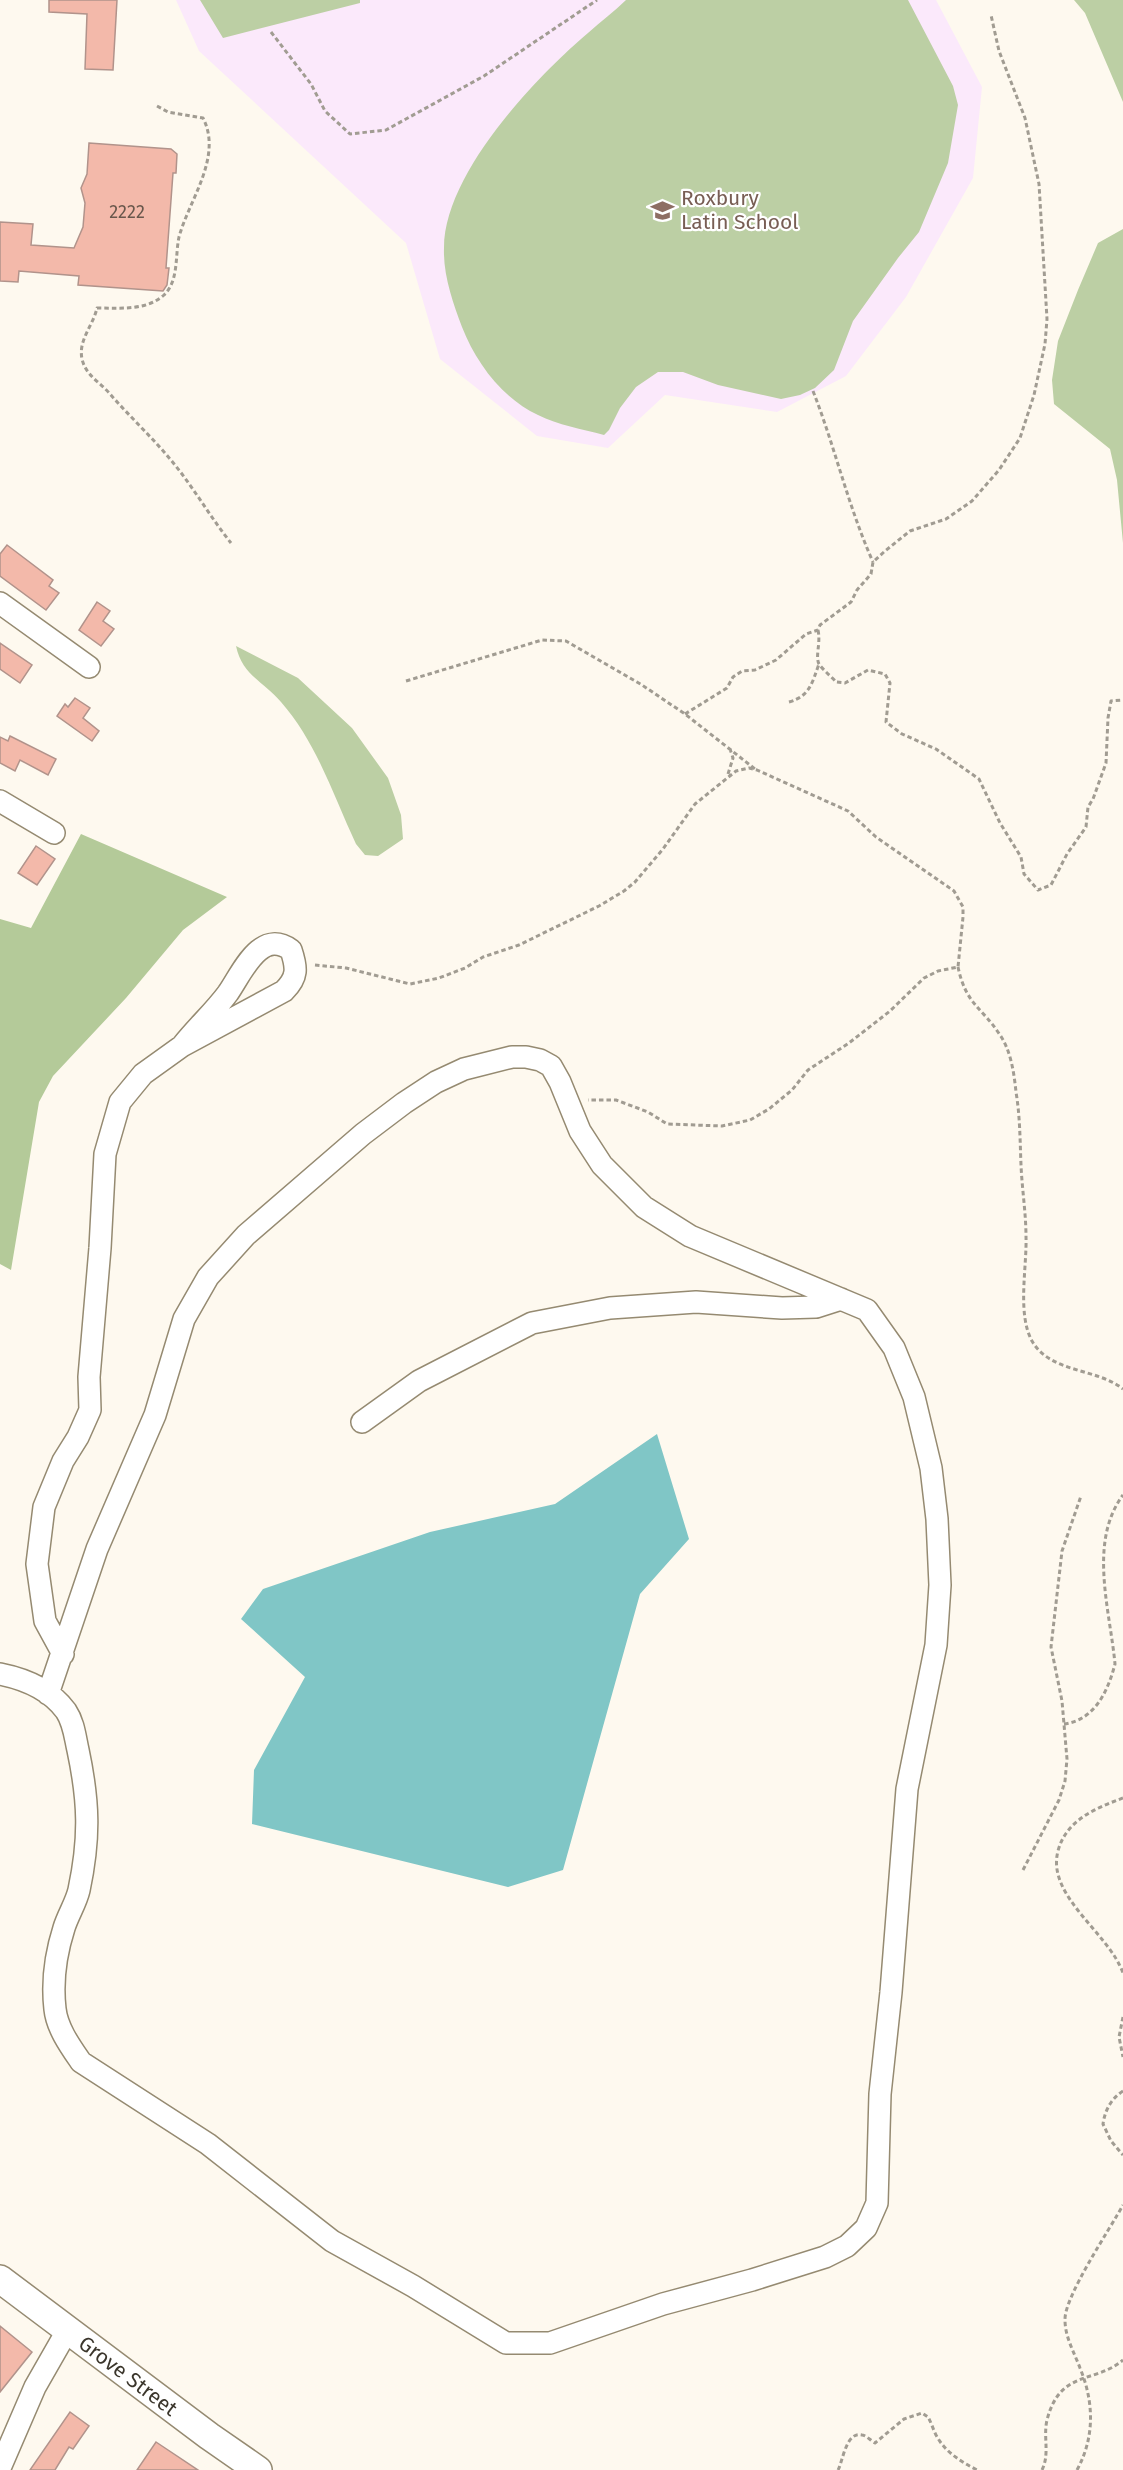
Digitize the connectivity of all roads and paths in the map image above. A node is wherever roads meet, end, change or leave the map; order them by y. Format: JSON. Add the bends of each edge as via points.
{"nodes":[{"id":1,"x":597,"y":0,"type":"edge"},
{"id":2,"x":991,"y":15,"type":"dead end"},
{"id":3,"x":271,"y":32,"type":"dead end"},
{"id":4,"x":157,"y":106,"type":"dead end"},
{"id":5,"x":813,"y":391,"type":"dead end"},
{"id":6,"x":231,"y":543,"type":"dead end"},
{"id":7,"x":873,"y":562,"type":"junction"},
{"id":8,"x":0,"y":603,"type":"edge"},
{"id":9,"x":818,"y":630,"type":"junction"},
{"id":10,"x":819,"y":664,"type":"junction"},
{"id":11,"x":89,"y":667,"type":"dead end"},
{"id":12,"x":406,"y":681,"type":"dead end"},
{"id":13,"x":1123,"y":700,"type":"edge"},
{"id":14,"x":789,"y":702,"type":"dead end"},
{"id":15,"x":685,"y":714,"type":"junction"},
{"id":16,"x":728,"y":746,"type":"junction"},
{"id":17,"x":757,"y":770,"type":"junction"},
{"id":18,"x":728,"y":776,"type":"junction"},
{"id":19,"x":0,"y":801,"type":"edge"},
{"id":20,"x":54,"y":833,"type":"dead end"},
{"id":21,"x":296,"y":963,"type":"junction"},
{"id":22,"x":958,"y":967,"type":"junction"},
{"id":23,"x":182,"y":1046,"type":"junction"},
{"id":24,"x":568,"y":1101,"type":"junction"},
{"id":25,"x":841,"y":1299,"type":"junction"},
{"id":26,"x":1123,"y":1389,"type":"edge"},
{"id":27,"x":362,"y":1422,"type":"dead end"},
{"id":28,"x":1123,"y":1495,"type":"edge"},
{"id":29,"x":1082,"y":1496,"type":"dead end"},
{"id":30,"x":63,"y":1654,"type":"junction"},
{"id":31,"x":0,"y":1674,"type":"edge"},
{"id":32,"x":48,"y":1694,"type":"junction"},
{"id":33,"x":1064,"y":1724,"type":"junction"},
{"id":34,"x":1123,"y":1798,"type":"edge"},
{"id":35,"x":1023,"y":1869,"type":"dead end"},
{"id":36,"x":1123,"y":1973,"type":"edge"},
{"id":37,"x":1123,"y":2017,"type":"edge"},
{"id":38,"x":1123,"y":2057,"type":"edge"},
{"id":39,"x":1123,"y":2091,"type":"edge"},
{"id":40,"x":1123,"y":2155,"type":"edge"},
{"id":41,"x":1123,"y":2205,"type":"edge"},
{"id":42,"x":0,"y":2279,"type":"edge"},
{"id":43,"x":67,"y":2331,"type":"junction"},
{"id":44,"x":1123,"y":2360,"type":"edge"},
{"id":45,"x":1083,"y":2376,"type":"junction"},
{"id":46,"x":0,"y":2468,"type":"edge"},
{"id":47,"x":258,"y":2470,"type":"edge"},
{"id":48,"x":838,"y":2470,"type":"edge"},
{"id":49,"x":976,"y":2470,"type":"edge"},
{"id":50,"x":1042,"y":2470,"type":"edge"},
{"id":51,"x":1077,"y":2470,"type":"edge"}],
"edges":[{"from":1,"to":3,"type":"path","via":[[484,76],[386,130],[350,134],[325,111],[311,84]]},
{"from":2,"to":7,"type":"path","via":[[999,51],[1025,118],[1039,184],[1047,319],[1034,395],[1020,438],[972,501],[946,519],[910,531]]},
{"from":4,"to":6,"type":"path","via":[[168,112],[203,118],[208,135],[204,175],[179,238],[173,280],[165,294],[143,306],[98,308],[82,340],[82,356],[92,378],[174,464]]},
{"from":5,"to":7,"type":"path"},
{"from":7,"to":9,"type":"path","via":[[871,574],[851,602]]},
{"from":8,"to":11,"type":"street"},
{"from":9,"to":10,"type":"path"},
{"from":9,"to":15,"type":"path","via":[[806,634],[777,660],[742,671],[733,677],[728,688]]},
{"from":10,"to":13,"type":"path","via":[[836,682],[845,683],[868,670],[885,674],[890,683],[886,722],[902,734],[936,748],[979,779],[1021,857],[1024,874],[1038,890],[1050,885],[1086,827],[1088,807],[1106,763],[1111,701]]},
{"from":10,"to":14,"type":"path","via":[[810,691]]},
{"from":12,"to":15,"type":"path","via":[[554,639],[566,641]]},
{"from":15,"to":16,"type":"path"},
{"from":16,"to":17,"type":"path"},
{"from":16,"to":18,"type":"path","via":[[733,758]]},
{"from":17,"to":18,"type":"path","via":[[743,768]]},
{"from":17,"to":22,"type":"path","via":[[848,811],[876,837],[954,891],[963,907]]},
{"from":18,"to":21,"type":"path","via":[[695,804],[663,849],[624,891],[519,945],[440,978],[410,984],[346,968]]},
{"from":19,"to":20,"type":"street"},
{"from":21,"to":23,"type":"street","via":[[294,981],[284,991]]},
{"from":21,"to":23,"type":"street","via":[[291,950],[277,943],[253,955],[228,992]]},
{"from":22,"to":24,"type":"path","via":[[924,978],[890,1011],[808,1070],[792,1090],[750,1120],[722,1126],[667,1124],[616,1100]]},
{"from":22,"to":26,"type":"path","via":[[973,1004],[1005,1042],[1014,1076],[1026,1235],[1024,1304],[1028,1332],[1036,1347],[1047,1356]]},
{"from":23,"to":30,"type":"street","via":[[143,1074],[120,1102],[105,1154],[90,1410],[44,1507],[37,1564],[45,1622]]},
{"from":24,"to":25,"type":"street","via":[[580,1131],[602,1165],[644,1207],[690,1236]]},
{"from":24,"to":30,"type":"street","via":[[551,1066],[540,1060],[512,1057],[465,1069],[404,1102],[239,1243],[208,1277],[184,1319],[155,1415],[97,1549]]},
{"from":25,"to":27,"type":"street","via":[[816,1306],[782,1308],[696,1302],[609,1308],[532,1323],[418,1381]]},
{"from":25,"to":32,"type":"street","via":[[867,1310],[894,1348],[914,1398],[931,1468],[940,1585],[936,1645],[907,1789],[880,2094],[877,2203],[866,2228],[847,2246],[825,2257],[663,2304],[549,2343],[506,2343],[332,2241],[208,2144],[81,2062],[67,2042],[55,2011],[55,1970],[64,1928],[78,1894],[87,1847],[88,1805],[74,1728],[67,1713]]},
{"from":28,"to":33,"type":"path","via":[[1110,1517],[1104,1556],[1115,1664],[1100,1702],[1089,1714]]},
{"from":29,"to":33,"type":"path","via":[[1062,1551],[1050,1647]]},
{"from":30,"to":32,"type":"street"},
{"from":31,"to":32,"type":"street","via":[[29,1681]]},
{"from":33,"to":35,"type":"path","via":[[1065,1781]]},
{"from":34,"to":36,"type":"path","via":[[1086,1815],[1064,1834],[1055,1868],[1064,1890],[1111,1950]]},
{"from":37,"to":38,"type":"path","via":[[1119,2037]]},
{"from":39,"to":40,"type":"path","via":[[1108,2105],[1103,2124]]},
{"from":41,"to":45,"type":"path","via":[[1067,2308],[1070,2344]]},
{"from":42,"to":43,"type":"main road","name":"Grove Street"},
{"from":43,"to":46,"type":"street","via":[[35,2387]]},
{"from":43,"to":47,"type":"main road","name":"Grove Street"},
{"from":44,"to":45,"type":"path"},
{"from":45,"to":50,"type":"path","via":[[1066,2387],[1050,2411],[1047,2459]]},
{"from":45,"to":51,"type":"path","via":[[1089,2390],[1091,2416],[1087,2447]]},
{"from":48,"to":49,"type":"path","via":[[849,2440],[856,2435],[862,2434],[875,2442],[904,2419],[922,2413],[928,2416],[935,2434],[949,2452]]}]}
